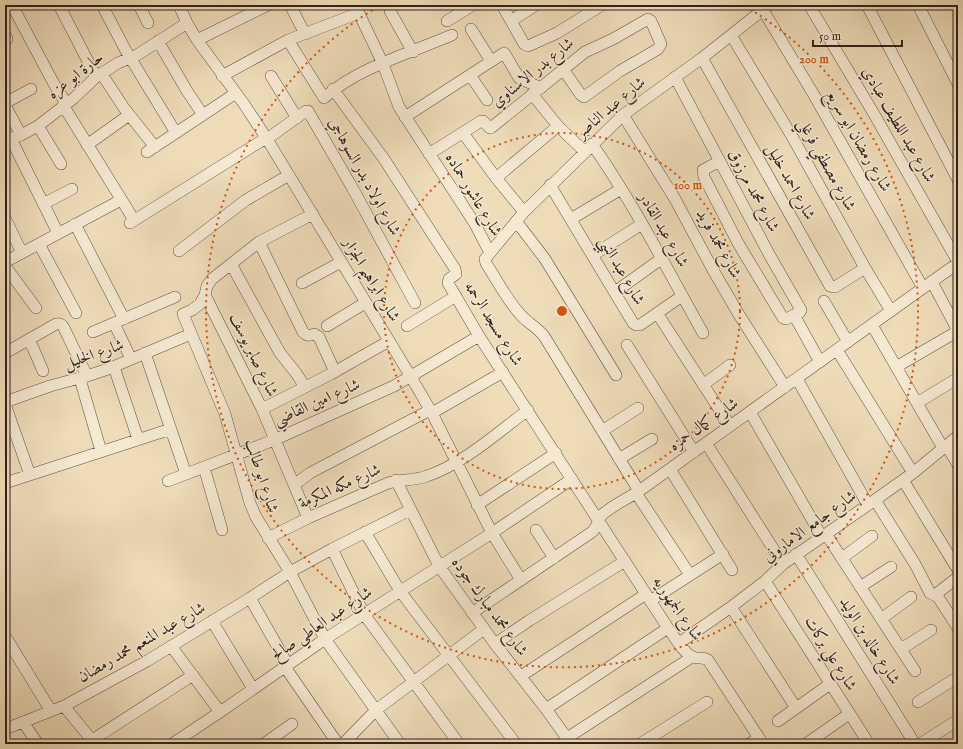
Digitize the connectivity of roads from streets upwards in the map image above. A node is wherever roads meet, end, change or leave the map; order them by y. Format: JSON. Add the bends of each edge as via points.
{"nodes":[{"id":1,"x":12,"y":5,"type":"edge"},
{"id":2,"x":59,"y":5,"type":"edge"},
{"id":3,"x":102,"y":5,"type":"edge"},
{"id":4,"x":139,"y":5,"type":"edge"},
{"id":5,"x":268,"y":5,"type":"edge"},
{"id":6,"x":290,"y":5,"type":"edge"},
{"id":7,"x":473,"y":5,"type":"edge"},
{"id":8,"x":502,"y":5,"type":"edge"},
{"id":9,"x":536,"y":5,"type":"edge"},
{"id":10,"x":602,"y":5,"type":"edge"},
{"id":11,"x":809,"y":5,"type":"edge"},
{"id":12,"x":867,"y":5,"type":"edge"},
{"id":13,"x":918,"y":5,"type":"edge"},
{"id":14,"x":183,"y":6,"type":"edge"},
{"id":15,"x":5,"y":8,"type":"edge"},
{"id":16,"x":766,"y":8,"type":"edge"},
{"id":17,"x":357,"y":9,"type":"edge"},
{"id":18,"x":390,"y":11,"type":"dead end"},
{"id":19,"x":510,"y":20,"type":"junction"},
{"id":20,"x":447,"y":21,"type":"dead end"},
{"id":21,"x":148,"y":23,"type":"dead end"},
{"id":22,"x":187,"y":23,"type":"junction"},
{"id":23,"x":472,"y":29,"type":"dead end"},
{"id":24,"x":304,"y":34,"type":"junction"},
{"id":25,"x":452,"y":35,"type":"dead end"},
{"id":26,"x":731,"y":36,"type":"junction"},
{"id":27,"x":197,"y":40,"type":"junction"},
{"id":28,"x":288,"y":40,"type":"junction"},
{"id":29,"x":158,"y":41,"type":"junction"},
{"id":30,"x":413,"y":52,"type":"junction"},
{"id":31,"x":130,"y":58,"type":"junction"},
{"id":32,"x":702,"y":58,"type":"junction"},
{"id":33,"x":491,"y":61,"type":"junction"},
{"id":34,"x":383,"y":64,"type":"junction"},
{"id":35,"x":563,"y":69,"type":"junction"},
{"id":36,"x":99,"y":75,"type":"junction"},
{"id":37,"x":470,"y":75,"type":"junction"},
{"id":38,"x":222,"y":76,"type":"junction"},
{"id":39,"x":271,"y":76,"type":"dead end"},
{"id":40,"x":675,"y":77,"type":"junction"},
{"id":41,"x":958,"y":84,"type":"edge"},
{"id":42,"x":31,"y":89,"type":"dead end"},
{"id":43,"x":333,"y":89,"type":"junction"},
{"id":44,"x":536,"y":91,"type":"junction"},
{"id":45,"x":236,"y":93,"type":"junction"},
{"id":46,"x":487,"y":100,"type":"dead end"},
{"id":47,"x":5,"y":104,"type":"edge"},
{"id":48,"x":65,"y":104,"type":"junction"},
{"id":49,"x":129,"y":115,"type":"junction"},
{"id":50,"x":203,"y":115,"type":"junction"},
{"id":51,"x":623,"y":116,"type":"junction"},
{"id":52,"x":405,"y":117,"type":"junction"},
{"id":53,"x":297,"y":118,"type":"junction"},
{"id":54,"x":38,"y":126,"type":"junction"},
{"id":55,"x":558,"y":126,"type":"junction"},
{"id":56,"x":176,"y":133,"type":"junction"},
{"id":57,"x":463,"y":133,"type":"junction"},
{"id":58,"x":266,"y":138,"type":"junction"},
{"id":59,"x":12,"y":139,"type":"edge"},
{"id":60,"x":87,"y":144,"type":"junction"},
{"id":61,"x":589,"y":148,"type":"junction"},
{"id":62,"x":429,"y":154,"type":"junction"},
{"id":63,"x":720,"y":161,"type":"junction"},
{"id":64,"x":61,"y":164,"type":"dead end"},
{"id":65,"x":289,"y":175,"type":"junction"},
{"id":66,"x":496,"y":178,"type":"junction"},
{"id":67,"x":958,"y":180,"type":"edge"},
{"id":68,"x":550,"y":185,"type":"junction"},
{"id":69,"x":72,"y":189,"type":"dead end"},
{"id":70,"x":621,"y":189,"type":"junction"},
{"id":71,"x":121,"y":200,"type":"junction"},
{"id":72,"x":43,"y":204,"type":"junction"},
{"id":73,"x":524,"y":212,"type":"junction"},
{"id":74,"x":313,"y":214,"type":"junction"},
{"id":75,"x":5,"y":218,"type":"edge"},
{"id":76,"x":571,"y":219,"type":"junction"},
{"id":77,"x":516,"y":221,"type":"junction"},
{"id":78,"x":75,"y":224,"type":"junction"},
{"id":79,"x":642,"y":224,"type":"junction"},
{"id":80,"x":58,"y":233,"type":"junction"},
{"id":81,"x":259,"y":242,"type":"junction"},
{"id":82,"x":39,"y":244,"type":"junction"},
{"id":83,"x":179,"y":251,"type":"dead end"},
{"id":84,"x":22,"y":253,"type":"junction"},
{"id":85,"x":490,"y":253,"type":"junction"},
{"id":86,"x":593,"y":255,"type":"junction"},
{"id":87,"x":661,"y":259,"type":"junction"},
{"id":88,"x":5,"y":262,"type":"edge"},
{"id":89,"x":341,"y":262,"type":"junction"},
{"id":90,"x":958,"y":263,"type":"edge"},
{"id":91,"x":231,"y":264,"type":"junction"},
{"id":92,"x":5,"y":266,"type":"edge"},
{"id":93,"x":865,"y":268,"type":"junction"},
{"id":94,"x":302,"y":283,"type":"dead end"},
{"id":95,"x":928,"y":285,"type":"junction"},
{"id":96,"x":615,"y":292,"type":"junction"},
{"id":97,"x":205,"y":295,"type":"junction"},
{"id":98,"x":456,"y":296,"type":"junction"},
{"id":99,"x":682,"y":296,"type":"junction"},
{"id":100,"x":175,"y":297,"type":"dead end"},
{"id":101,"x":824,"y":301,"type":"dead end"},
{"id":102,"x":366,"y":303,"type":"junction"},
{"id":103,"x":415,"y":303,"type":"dead end"},
{"id":104,"x":36,"y":308,"type":"dead end"},
{"id":105,"x":891,"y":311,"type":"junction"},
{"id":106,"x":76,"y":313,"type":"dead end"},
{"id":107,"x":657,"y":313,"type":"junction"},
{"id":108,"x":794,"y":315,"type":"junction"},
{"id":109,"x":119,"y":321,"type":"junction"},
{"id":110,"x":872,"y":325,"type":"junction"},
{"id":111,"x":328,"y":326,"type":"dead end"},
{"id":112,"x":406,"y":326,"type":"dead end"},
{"id":113,"x":958,"y":331,"type":"edge"},
{"id":114,"x":93,"y":332,"type":"dead end"},
{"id":115,"x":703,"y":333,"type":"dead end"},
{"id":116,"x":191,"y":334,"type":"junction"},
{"id":117,"x":479,"y":336,"type":"junction"},
{"id":118,"x":29,"y":339,"type":"junction"},
{"id":119,"x":388,"y":341,"type":"junction"},
{"id":120,"x":848,"y":342,"type":"junction"},
{"id":121,"x":627,"y":345,"type":"dead end"},
{"id":122,"x":837,"y":350,"type":"junction"},
{"id":123,"x":5,"y":353,"type":"edge"},
{"id":124,"x":145,"y":354,"type":"junction"},
{"id":125,"x":131,"y":360,"type":"junction"},
{"id":126,"x":820,"y":362,"type":"junction"},
{"id":127,"x":730,"y":365,"type":"dead end"},
{"id":128,"x":114,"y":367,"type":"junction"},
{"id":129,"x":896,"y":367,"type":"junction"},
{"id":130,"x":43,"y":371,"type":"dead end"},
{"id":131,"x":335,"y":372,"type":"junction"},
{"id":132,"x":503,"y":372,"type":"junction"},
{"id":133,"x":616,"y":376,"type":"dead end"},
{"id":134,"x":411,"y":377,"type":"junction"},
{"id":135,"x":84,"y":378,"type":"junction"},
{"id":136,"x":958,"y":378,"type":"edge"},
{"id":137,"x":797,"y":379,"type":"junction"},
{"id":138,"x":703,"y":385,"type":"junction"},
{"id":139,"x":306,"y":387,"type":"junction"},
{"id":140,"x":785,"y":387,"type":"junction"},
{"id":141,"x":5,"y":403,"type":"edge"},
{"id":142,"x":917,"y":403,"type":"junction"},
{"id":143,"x":262,"y":408,"type":"junction"},
{"id":144,"x":638,"y":408,"type":"dead end"},
{"id":145,"x":528,"y":410,"type":"junction"},
{"id":146,"x":431,"y":411,"type":"junction"},
{"id":147,"x":750,"y":412,"type":"junction"},
{"id":148,"x":7,"y":419,"type":"edge"},
{"id":149,"x":730,"y":426,"type":"junction"},
{"id":150,"x":171,"y":429,"type":"junction"},
{"id":151,"x":602,"y":431,"type":"junction"},
{"id":152,"x":958,"y":436,"type":"edge"},
{"id":153,"x":652,"y":438,"type":"dead end"},
{"id":154,"x":138,"y":439,"type":"junction"},
{"id":155,"x":274,"y":440,"type":"junction"},
{"id":156,"x":706,"y":443,"type":"junction"},
{"id":157,"x":944,"y":447,"type":"junction"},
{"id":158,"x":101,"y":451,"type":"junction"},
{"id":159,"x":694,"y":452,"type":"junction"},
{"id":160,"x":556,"y":454,"type":"junction"},
{"id":161,"x":236,"y":455,"type":"junction"},
{"id":162,"x":619,"y":459,"type":"junction"},
{"id":163,"x":457,"y":463,"type":"junction"},
{"id":164,"x":958,"y":464,"type":"edge"},
{"id":165,"x":204,"y":467,"type":"junction"},
{"id":166,"x":670,"y":469,"type":"junction"},
{"id":167,"x":913,"y":473,"type":"junction"},
{"id":168,"x":186,"y":474,"type":"junction"},
{"id":169,"x":30,"y":475,"type":"junction"},
{"id":170,"x":572,"y":479,"type":"junction"},
{"id":171,"x":396,"y":480,"type":"junction"},
{"id":172,"x":903,"y":480,"type":"junction"},
{"id":173,"x":168,"y":481,"type":"dead end"},
{"id":174,"x":5,"y":483,"type":"edge"},
{"id":175,"x":294,"y":484,"type":"junction"},
{"id":176,"x":638,"y":492,"type":"junction"},
{"id":177,"x":872,"y":502,"type":"junction"},
{"id":178,"x":477,"y":505,"type":"junction"},
{"id":179,"x":410,"y":510,"type":"junction"},
{"id":180,"x":308,"y":518,"type":"junction"},
{"id":181,"x":599,"y":520,"type":"junction"},
{"id":182,"x":222,"y":530,"type":"dead end"},
{"id":183,"x":536,"y":530,"type":"dead end"},
{"id":184,"x":365,"y":532,"type":"junction"},
{"id":185,"x":492,"y":533,"type":"junction"},
{"id":186,"x":824,"y":535,"type":"junction"},
{"id":187,"x":872,"y":536,"type":"dead end"},
{"id":188,"x":268,"y":538,"type":"junction"},
{"id":189,"x":332,"y":549,"type":"junction"},
{"id":190,"x":723,"y":554,"type":"junction"},
{"id":191,"x":796,"y":554,"type":"junction"},
{"id":192,"x":554,"y":558,"type":"junction"},
{"id":193,"x":842,"y":558,"type":"junction"},
{"id":194,"x":625,"y":561,"type":"junction"},
{"id":195,"x":783,"y":564,"type":"junction"},
{"id":196,"x":439,"y":566,"type":"junction"},
{"id":197,"x":891,"y":567,"type":"dead end"},
{"id":198,"x":732,"y":570,"type":"dead end"},
{"id":199,"x":958,"y":570,"type":"edge"},
{"id":200,"x":290,"y":572,"type":"junction"},
{"id":201,"x":690,"y":575,"type":"junction"},
{"id":202,"x":958,"y":577,"type":"edge"},
{"id":203,"x":521,"y":580,"type":"junction"},
{"id":204,"x":765,"y":581,"type":"junction"},
{"id":205,"x":860,"y":587,"type":"junction"},
{"id":206,"x":400,"y":591,"type":"junction"},
{"id":207,"x":935,"y":595,"type":"junction"},
{"id":208,"x":250,"y":598,"type":"junction"},
{"id":209,"x":648,"y":598,"type":"junction"},
{"id":210,"x":911,"y":598,"type":"dead end"},
{"id":211,"x":731,"y":607,"type":"junction"},
{"id":212,"x":472,"y":613,"type":"junction"},
{"id":213,"x":364,"y":614,"type":"junction"},
{"id":214,"x":881,"y":619,"type":"junction"},
{"id":215,"x":212,"y":621,"type":"junction"},
{"id":216,"x":956,"y":623,"type":"edge"},
{"id":217,"x":668,"y":628,"type":"junction"},
{"id":218,"x":484,"y":629,"type":"junction"},
{"id":219,"x":931,"y":630,"type":"dead end"},
{"id":220,"x":5,"y":636,"type":"edge"},
{"id":221,"x":325,"y":639,"type":"junction"},
{"id":222,"x":679,"y":643,"type":"junction"},
{"id":223,"x":494,"y":644,"type":"junction"},
{"id":224,"x":172,"y":646,"type":"junction"},
{"id":225,"x":901,"y":649,"type":"junction"},
{"id":226,"x":449,"y":656,"type":"junction"},
{"id":227,"x":692,"y":657,"type":"junction"},
{"id":228,"x":287,"y":666,"type":"junction"},
{"id":229,"x":915,"y":671,"type":"dead end"},
{"id":230,"x":193,"y":675,"type":"junction"},
{"id":231,"x":521,"y":676,"type":"junction"},
{"id":232,"x":958,"y":677,"type":"edge"},
{"id":233,"x":413,"y":682,"type":"junction"},
{"id":234,"x":830,"y":684,"type":"junction"},
{"id":235,"x":253,"y":689,"type":"junction"},
{"id":236,"x":707,"y":702,"type":"dead end"},
{"id":237,"x":918,"y":702,"type":"dead end"},
{"id":238,"x":64,"y":706,"type":"junction"},
{"id":239,"x":796,"y":708,"type":"junction"},
{"id":240,"x":546,"y":709,"type":"junction"},
{"id":241,"x":376,"y":710,"type":"junction"},
{"id":242,"x":51,"y":712,"type":"junction"},
{"id":243,"x":220,"y":712,"type":"junction"},
{"id":244,"x":849,"y":714,"type":"junction"},
{"id":245,"x":958,"y":720,"type":"edge"},
{"id":246,"x":778,"y":721,"type":"dead end"},
{"id":247,"x":24,"y":722,"type":"junction"},
{"id":248,"x":292,"y":724,"type":"dead end"},
{"id":249,"x":5,"y":729,"type":"edge"},
{"id":250,"x":569,"y":741,"type":"edge"},
{"id":251,"x":761,"y":741,"type":"edge"},
{"id":252,"x":94,"y":742,"type":"edge"},
{"id":253,"x":867,"y":743,"type":"edge"},
{"id":254,"x":38,"y":744,"type":"edge"},
{"id":255,"x":172,"y":744,"type":"edge"},
{"id":256,"x":264,"y":744,"type":"edge"},
{"id":257,"x":338,"y":744,"type":"edge"},
{"id":258,"x":343,"y":744,"type":"edge"},
{"id":259,"x":400,"y":744,"type":"edge"},
{"id":260,"x":459,"y":744,"type":"edge"},
{"id":261,"x":516,"y":744,"type":"edge"},
{"id":262,"x":640,"y":744,"type":"edge"},
{"id":263,"x":749,"y":744,"type":"edge"},
{"id":264,"x":806,"y":744,"type":"edge"},
{"id":265,"x":915,"y":744,"type":"edge"},
{"id":266,"x":920,"y":744,"type":"edge"}],
"edges":[{"from":1,"to":15,"type":"street"},
{"from":1,"to":48,"type":"street"},
{"from":2,"to":36,"type":"street"},
{"from":3,"to":31,"type":"street"},
{"from":4,"to":21,"type":"street"},
{"from":5,"to":27,"type":"street"},
{"from":6,"to":24,"type":"street"},
{"from":7,"to":20,"type":"street"},
{"from":8,"to":19,"type":"street"},
{"from":9,"to":19,"type":"street"},
{"from":10,"to":19,"type":"street","via":[[528,46],[524,44]]},
{"from":11,"to":90,"type":"street","name":"شارع عبد اللطيف عبادي"},
{"from":12,"to":67,"type":"street"},
{"from":13,"to":41,"type":"street"},
{"from":14,"to":22,"type":"street","name":"شارع ابراهيم الجزار"},
{"from":16,"to":26,"type":"street","name":"شارع عبد الناصر"},
{"from":16,"to":95,"type":"street","name":"شارع رمضان ابو سريع","via":[[814,95]]},
{"from":17,"to":24,"type":"street"},
{"from":17,"to":34,"type":"street","name":"شارع عاشور حماده"},
{"from":18,"to":30,"type":"street"},
{"from":22,"to":27,"type":"street","name":"شارع ابراهيم الجزار"},
{"from":22,"to":29,"type":"street","name":"حارة ابو عزه"},
{"from":23,"to":33,"type":"street"},
{"from":24,"to":28,"type":"street"},
{"from":25,"to":30,"type":"street"},
{"from":26,"to":32,"type":"street","name":"شارع عبد الناصر"},
{"from":26,"to":93,"type":"street","name":"شارع مصطفي فرغلي","via":[[793,138]]},
{"from":27,"to":38,"type":"street","name":"شارع ابراهيم الجزار"},
{"from":28,"to":38,"type":"street"},
{"from":28,"to":43,"type":"street","via":[[324,98]]},
{"from":29,"to":31,"type":"street","name":"حارة ابو عزه"},
{"from":29,"to":50,"type":"street"},
{"from":30,"to":34,"type":"street"},
{"from":31,"to":36,"type":"street","name":"حارة ابو عزه"},
{"from":31,"to":56,"type":"street"},
{"from":32,"to":40,"type":"street","name":"شارع عبد الناصر"},
{"from":32,"to":93,"type":"street","name":"شارع احمد خليل","via":[[830,286],[835,287]]},
{"from":33,"to":37,"type":"street"},
{"from":33,"to":44,"type":"street","via":[[505,53],[519,78]]},
{"from":34,"to":43,"type":"street"},
{"from":34,"to":52,"type":"street","name":"شارع عاشور حماده"},
{"from":35,"to":35,"type":"street","name":"شارع بدر الاسناوي","via":[[589,49],[648,19],[651,20],[661,44],[584,97]]},
{"from":35,"to":44,"type":"street","name":"شارع بدر الاسناوي"},
{"from":36,"to":48,"type":"street","name":"حارة ابو عزه"},
{"from":36,"to":49,"type":"street"},
{"from":37,"to":46,"type":"street"},
{"from":37,"to":52,"type":"street"},
{"from":38,"to":45,"type":"street","name":"شارع ابراهيم الجزار"},
{"from":39,"to":53,"type":"street"},
{"from":40,"to":51,"type":"street","name":"شارع عبد الناصر"},
{"from":40,"to":63,"type":"street","name":"شارع محمد مرزوق"},
{"from":42,"to":47,"type":"street"},
{"from":43,"to":98,"type":"street","name":"شارع مسجد الرحمه","via":[[384,159],[455,269],[455,276],[448,281]]},
{"from":44,"to":55,"type":"street","name":"شارع عبد القادر"},
{"from":44,"to":57,"type":"street","name":"شارع بدر الاسناوي","via":[[492,127],[481,121]]},
{"from":45,"to":50,"type":"street"},
{"from":45,"to":58,"type":"street","name":"شارع ابراهيم الجزار"},
{"from":47,"to":59,"type":"street"},
{"from":48,"to":54,"type":"street","name":"حارة ابو عزه"},
{"from":48,"to":60,"type":"street"},
{"from":49,"to":56,"type":"street","via":[[151,149]]},
{"from":49,"to":60,"type":"street"},
{"from":50,"to":56,"type":"street"},
{"from":51,"to":61,"type":"street","name":"شارع عبد الناصر"},
{"from":51,"to":140,"type":"street","name":"شارع محمد فريد","via":[[675,199],[738,313]]},
{"from":52,"to":62,"type":"street","name":"شارع عاشور حماده"},
{"from":53,"to":58,"type":"street","name":"شارع اولاد بدر السوهاجي"},
{"from":53,"to":103,"type":"street","name":"شارع اولاد بدر السوهاجي","via":[[308,111]]},
{"from":54,"to":59,"type":"street","name":"حارة ابو عزه"},
{"from":54,"to":64,"type":"street"},
{"from":55,"to":61,"type":"street","name":"شارع عبد القادر"},
{"from":55,"to":66,"type":"street"},
{"from":57,"to":62,"type":"street","name":"شارع بدر الاسناوي"},
{"from":57,"to":66,"type":"street"},
{"from":58,"to":65,"type":"street","name":"شارع ابراهيم الجزار"},
{"from":58,"to":71,"type":"street","name":"شارع اولاد بدر السوهاجي","via":[[132,221]]},
{"from":59,"to":72,"type":"street"},
{"from":60,"to":71,"type":"street"},
{"from":61,"to":68,"type":"street","name":"شارع عبد الناصر"},
{"from":61,"to":70,"type":"street","name":"شارع عبد القادر"},
{"from":62,"to":85,"type":"street","name":"شارع عاشور حماده","via":[[475,224]]},
{"from":63,"to":108,"type":"street","name":"شارع محمد مرزوق","via":[[801,310]]},
{"from":63,"to":108,"type":"street","via":[[703,170],[704,177],[738,243],[783,318]]},
{"from":65,"to":74,"type":"street","name":"شارع ابراهيم الجزار"},
{"from":65,"to":83,"type":"street","via":[[246,200]]},
{"from":66,"to":73,"type":"street"},
{"from":68,"to":73,"type":"street","name":"شارع عبد الناصر"},
{"from":68,"to":76,"type":"street","name":"شارع عبد النبي"},
{"from":69,"to":72,"type":"street"},
{"from":70,"to":76,"type":"street"},
{"from":70,"to":79,"type":"street","name":"شارع عبد القادر"},
{"from":71,"to":78,"type":"street"},
{"from":72,"to":80,"type":"street"},
{"from":73,"to":77,"type":"street","name":"شارع عبد الناصر"},
{"from":74,"to":81,"type":"street"},
{"from":74,"to":89,"type":"street","name":"شارع ابراهيم الجزار"},
{"from":75,"to":84,"type":"street"},
{"from":76,"to":86,"type":"street","name":"شارع عبد النبي"},
{"from":77,"to":85,"type":"street","name":"شارع عبد الناصر"},
{"from":77,"to":133,"type":"street","via":[[545,259]]},
{"from":78,"to":80,"type":"street"},
{"from":78,"to":109,"type":"street"},
{"from":79,"to":86,"type":"street"},
{"from":79,"to":87,"type":"street","name":"شارع عبد القادر"},
{"from":80,"to":82,"type":"street"},
{"from":81,"to":91,"type":"street"},
{"from":81,"to":131,"type":"street","via":[[303,332],[318,337]]},
{"from":82,"to":84,"type":"street"},
{"from":82,"to":106,"type":"street"},
{"from":84,"to":88,"type":"street"},
{"from":85,"to":151,"type":"street","name":"شارع عاشور حماده","via":[[485,259],[486,263],[508,298],[527,322],[544,336]]},
{"from":86,"to":96,"type":"street","name":"شارع عبد النبي"},
{"from":87,"to":96,"type":"street"},
{"from":87,"to":99,"type":"street","name":"شارع عبد القادر"},
{"from":89,"to":94,"type":"street"},
{"from":89,"to":102,"type":"street","name":"شارع ابراهيم الجزار"},
{"from":90,"to":95,"type":"street","name":"شارع كمال حمزه"},
{"from":91,"to":97,"type":"street","via":[[212,279]]},
{"from":91,"to":139,"type":"street","via":[[280,354]]},
{"from":92,"to":104,"type":"street"},
{"from":93,"to":105,"type":"street","name":"شارع مصطفي فرغلي"},
{"from":95,"to":105,"type":"street","name":"شارع كمال حمزه"},
{"from":95,"to":113,"type":"street","name":"شارع رمضان ابو سريع"},
{"from":96,"to":107,"type":"street","name":"شارع عبد النبي","via":[[634,324],[640,324]]},
{"from":97,"to":116,"type":"street","name":"شارع ابو طالب","via":[[200,304],[183,314]]},
{"from":97,"to":143,"type":"street","name":"شارع صابر يوسف"},
{"from":98,"to":112,"type":"street"},
{"from":98,"to":117,"type":"street","name":"شارع مسجد الرحمه"},
{"from":99,"to":107,"type":"street","name":"شارع عبد النبي"},
{"from":99,"to":115,"type":"street","name":"شارع عبد القادر"},
{"from":100,"to":109,"type":"street"},
{"from":101,"to":120,"type":"street"},
{"from":102,"to":111,"type":"street"},
{"from":102,"to":119,"type":"street","name":"شارع ابراهيم الجزار"},
{"from":105,"to":110,"type":"street","name":"شارع كمال حمزه"},
{"from":107,"to":138,"type":"street"},
{"from":108,"to":126,"type":"street"},
{"from":109,"to":114,"type":"street"},
{"from":109,"to":125,"type":"street"},
{"from":110,"to":120,"type":"street","name":"شارع كمال حمزه"},
{"from":110,"to":129,"type":"street"},
{"from":113,"to":129,"type":"street"},
{"from":116,"to":124,"type":"street","name":"شارع الخليل"},
{"from":116,"to":161,"type":"street","name":"شارع ابو طالب","via":[[225,414]]},
{"from":117,"to":132,"type":"street","name":"شارع مسجد الرحمه"},
{"from":117,"to":134,"type":"street","name":"شارع امين القاضي"},
{"from":118,"to":123,"type":"street"},
{"from":118,"to":130,"type":"street"},
{"from":118,"to":135,"type":"street","via":[[56,324],[63,325]]},
{"from":119,"to":131,"type":"street"},
{"from":119,"to":134,"type":"street","name":"شارع ابراهيم الجزار"},
{"from":120,"to":122,"type":"street","name":"شارع كمال حمزه"},
{"from":121,"to":159,"type":"street"},
{"from":122,"to":126,"type":"street","name":"شارع كمال حمزه"},
{"from":122,"to":167,"type":"street"},
{"from":124,"to":125,"type":"street","name":"شارع الخليل"},
{"from":124,"to":150,"type":"street"},
{"from":125,"to":128,"type":"street","name":"شارع الخليل"},
{"from":126,"to":137,"type":"street","name":"شارع كمال حمزه"},
{"from":127,"to":138,"type":"street"},
{"from":128,"to":135,"type":"street","name":"شارع الخليل"},
{"from":128,"to":154,"type":"street"},
{"from":129,"to":142,"type":"street"},
{"from":131,"to":139,"type":"street"},
{"from":132,"to":145,"type":"street","name":"شارع مسجد الرحمه"},
{"from":132,"to":146,"type":"street"},
{"from":134,"to":146,"type":"street","name":"شارع ابراهيم الجزار"},
{"from":134,"to":155,"type":"street","name":"شارع امين القاضي"},
{"from":135,"to":141,"type":"street","name":"شارع الخليل","via":[[50,386]]},
{"from":135,"to":158,"type":"street"},
{"from":136,"to":142,"type":"street"},
{"from":137,"to":140,"type":"street","name":"شارع كمال حمزه"},
{"from":137,"to":177,"type":"street"},
{"from":138,"to":149,"type":"street"},
{"from":139,"to":143,"type":"street"},
{"from":140,"to":147,"type":"street","name":"شارع كمال حمزه"},
{"from":141,"to":148,"type":"street"},
{"from":142,"to":157,"type":"street"},
{"from":143,"to":155,"type":"street","name":"شارع صابر يوسف"},
{"from":144,"to":151,"type":"street"},
{"from":145,"to":160,"type":"street","name":"شارع مسجد الرحمه"},
{"from":145,"to":163,"type":"street","name":"شارع مكه المكرمة"},
{"from":146,"to":163,"type":"street","name":"شارع ابراهيم الجزار"},
{"from":146,"to":175,"type":"street","via":[[310,473]]},
{"from":147,"to":149,"type":"street","name":"شارع كمال حمزه"},
{"from":147,"to":186,"type":"street"},
{"from":148,"to":169,"type":"street"},
{"from":149,"to":156,"type":"street","name":"شارع كمال حمزه"},
{"from":150,"to":154,"type":"street"},
{"from":150,"to":168,"type":"street"},
{"from":151,"to":162,"type":"street","name":"شارع عاشور حماده"},
{"from":152,"to":157,"type":"street","name":"شارع جامع الاماروني"},
{"from":153,"to":162,"type":"street"},
{"from":154,"to":158,"type":"street"},
{"from":155,"to":161,"type":"street","name":"شارع امين القاضي"},
{"from":155,"to":175,"type":"street","name":"شارع صابر يوسف"},
{"from":156,"to":159,"type":"street","name":"شارع كمال حمزه"},
{"from":156,"to":195,"type":"street"},
{"from":157,"to":164,"type":"street"},
{"from":157,"to":167,"type":"street","name":"شارع جامع الاماروني"},
{"from":158,"to":169,"type":"street"},
{"from":159,"to":166,"type":"street","name":"شارع كمال حمزه"},
{"from":160,"to":170,"type":"street","name":"شارع مسجد الرحمه"},
{"from":160,"to":178,"type":"street"},
{"from":161,"to":165,"type":"street","name":"شارع امين القاضي"},
{"from":161,"to":188,"type":"street","name":"شارع ابو طالب","via":[[250,502]]},
{"from":162,"to":176,"type":"street","name":"شارع عاشور حماده"},
{"from":163,"to":171,"type":"street","name":"شارع مكه المكرمة","via":[[421,478]]},
{"from":163,"to":178,"type":"street","name":"شارع ابراهيم الجزار"},
{"from":165,"to":168,"type":"street","name":"شارع امين القاضي"},
{"from":165,"to":182,"type":"street"},
{"from":166,"to":176,"type":"street","name":"شارع كمال حمزه"},
{"from":166,"to":190,"type":"street"},
{"from":167,"to":172,"type":"street","name":"شارع جامع الاماروني"},
{"from":168,"to":173,"type":"street","name":"شارع امين القاضي"},
{"from":169,"to":174,"type":"street"},
{"from":170,"to":181,"type":"street","name":"شارع مسجد الرحمه"},
{"from":170,"to":185,"type":"street","name":"شارع عبد العاطي صالح"},
{"from":171,"to":179,"type":"street","name":"شارع محمد مبارك جوده"},
{"from":171,"to":180,"type":"street","name":"شارع مكه المكرمة"},
{"from":172,"to":177,"type":"street","name":"شارع جامع الاماروني"},
{"from":172,"to":199,"type":"street"},
{"from":175,"to":180,"type":"street","name":"شارع صابر يوسف"},
{"from":176,"to":181,"type":"street","name":"شارع كمال حمزه"},
{"from":176,"to":201,"type":"street","name":"شارع عاشور حماده"},
{"from":177,"to":186,"type":"street","name":"شارع جامع الاماروني"},
{"from":177,"to":207,"type":"street","via":[[915,564],[930,593]]},
{"from":178,"to":185,"type":"street","name":"شارع ابراهيم الجزار"},
{"from":179,"to":184,"type":"street","name":"شارع عبد المنعم محمد رمضان"},
{"from":179,"to":196,"type":"street","name":"شارع محمد مبارك جوده"},
{"from":180,"to":188,"type":"street","name":"شارع مكه المكرمة"},
{"from":181,"to":192,"type":"street","name":"شارع كمال حمزه","via":[[592,532]]},
{"from":181,"to":194,"type":"street","name":"شارع الجمهوريه"},
{"from":183,"to":192,"type":"street"},
{"from":184,"to":189,"type":"street","name":"شارع عبد المنعم محمد رمضان"},
{"from":184,"to":206,"type":"street"},
{"from":185,"to":196,"type":"street","name":"شارع عبد العاطي صالح"},
{"from":185,"to":203,"type":"street","name":"شارع ابراهيم الجزار"},
{"from":186,"to":191,"type":"street","name":"شارع جامع الاماروني"},
{"from":186,"to":193,"type":"street"},
{"from":187,"to":193,"type":"street"},
{"from":188,"to":200,"type":"street","name":"شارع ابو طالب"},
{"from":189,"to":200,"type":"street","name":"شارع عبد المنعم محمد رمضان"},
{"from":189,"to":213,"type":"street"},
{"from":190,"to":198,"type":"street"},
{"from":190,"to":201,"type":"street"},
{"from":191,"to":195,"type":"street","name":"شارع جامع الاماروني"},
{"from":191,"to":265,"type":"street","name":"شارع خالد بن الوليد"},
{"from":192,"to":203,"type":"street","name":"شارع كمال حمزه"},
{"from":193,"to":205,"type":"street"},
{"from":194,"to":209,"type":"street","name":"شارع الجمهوريه"},
{"from":194,"to":223,"type":"street"},
{"from":195,"to":204,"type":"street","name":"شارع جامع الاماروني"},
{"from":196,"to":206,"type":"street","name":"شارع عبد العاطي صالح"},
{"from":196,"to":212,"type":"street","name":"شارع محمد مبارك جوده"},
{"from":197,"to":205,"type":"street"},
{"from":200,"to":208,"type":"street","name":"شارع عبد المنعم محمد رمضان"},
{"from":200,"to":221,"type":"street","name":"شارع ابو طالب"},
{"from":201,"to":209,"type":"street"},
{"from":202,"to":207,"type":"street"},
{"from":203,"to":212,"type":"street","name":"شارع كمال حمزه"},
{"from":204,"to":211,"type":"street","name":"شارع جامع الاماروني"},
{"from":204,"to":234,"type":"street","name":"شارع علي بركات"},
{"from":205,"to":214,"type":"street"},
{"from":206,"to":213,"type":"street","name":"شارع عبد العاطي صالح"},
{"from":206,"to":226,"type":"street"},
{"from":207,"to":216,"type":"street"},
{"from":208,"to":215,"type":"street","name":"شارع عبد المنعم محمد رمضان"},
{"from":208,"to":228,"type":"street"},
{"from":209,"to":217,"type":"street","name":"شارع الجمهوريه"},
{"from":209,"to":231,"type":"street"},
{"from":210,"to":214,"type":"street"},
{"from":211,"to":222,"type":"street","name":"شارع جامع الاماروني"},
{"from":211,"to":239,"type":"street"},
{"from":212,"to":218,"type":"street","name":"شارع محمد مبارك جوده"},
{"from":213,"to":221,"type":"street","name":"شارع عبد العاطي صالح"},
{"from":213,"to":233,"type":"street"},
{"from":214,"to":225,"type":"street"},
{"from":215,"to":224,"type":"street","name":"شارع عبد المنعم محمد رمضان"},
{"from":215,"to":235,"type":"street"},
{"from":217,"to":222,"type":"street","name":"شارع الجمهوريه"},
{"from":217,"to":240,"type":"street"},
{"from":218,"to":223,"type":"street","name":"شارع محمد مبارك جوده"},
{"from":218,"to":226,"type":"street"},
{"from":219,"to":225,"type":"street"},
{"from":220,"to":242,"type":"street"},
{"from":221,"to":228,"type":"street","name":"شارع عبد العاطي صالح"},
{"from":221,"to":241,"type":"street","name":"شارع ابو طالب"},
{"from":222,"to":227,"type":"street","name":"شارع الجمهوريه"},
{"from":223,"to":231,"type":"street","name":"شارع محمد مبارك جوده"},
{"from":224,"to":230,"type":"street"},
{"from":224,"to":238,"type":"street","name":"شارع عبد المنعم محمد رمضان"},
{"from":225,"to":229,"type":"street"},
{"from":226,"to":233,"type":"street"},
{"from":226,"to":261,"type":"street"},
{"from":227,"to":250,"type":"street"},
{"from":227,"to":251,"type":"street","name":"شارع الجمهوريه","via":[[708,660]]},
{"from":228,"to":235,"type":"street","name":"شارع عبد العاطي صالح"},
{"from":228,"to":257,"type":"street"},
{"from":230,"to":243,"type":"street"},
{"from":230,"to":252,"type":"street"},
{"from":231,"to":240,"type":"street","name":"شارع محمد مبارك جوده"},
{"from":232,"to":237,"type":"street"},
{"from":233,"to":241,"type":"street"},
{"from":233,"to":260,"type":"street"},
{"from":234,"to":239,"type":"street"},
{"from":234,"to":244,"type":"street","name":"شارع علي بركات"},
{"from":235,"to":243,"type":"street","name":"شارع عبد العاطي صالح"},
{"from":236,"to":262,"type":"street"},
{"from":238,"to":242,"type":"street","name":"شارع عبد المنعم محمد رمضان"},
{"from":238,"to":252,"type":"street"},
{"from":239,"to":246,"type":"street"},
{"from":240,"to":250,"type":"street","name":"شارع محمد مبارك جوده"},
{"from":241,"to":258,"type":"street"},
{"from":241,"to":259,"type":"street","name":"شارع ابو طالب"},
{"from":242,"to":247,"type":"street","name":"شارع عبد المنعم محمد رمضان"},
{"from":243,"to":255,"type":"street","name":"شارع عبد العاطي صالح"},
{"from":244,"to":253,"type":"street","name":"شارع علي بركات"},
{"from":244,"to":264,"type":"street"},
{"from":245,"to":266,"type":"street"},
{"from":247,"to":249,"type":"street","name":"شارع عبد المنعم محمد رمضان"},
{"from":247,"to":254,"type":"street"},
{"from":248,"to":256,"type":"street"},
{"from":251,"to":263,"type":"street"}]}
